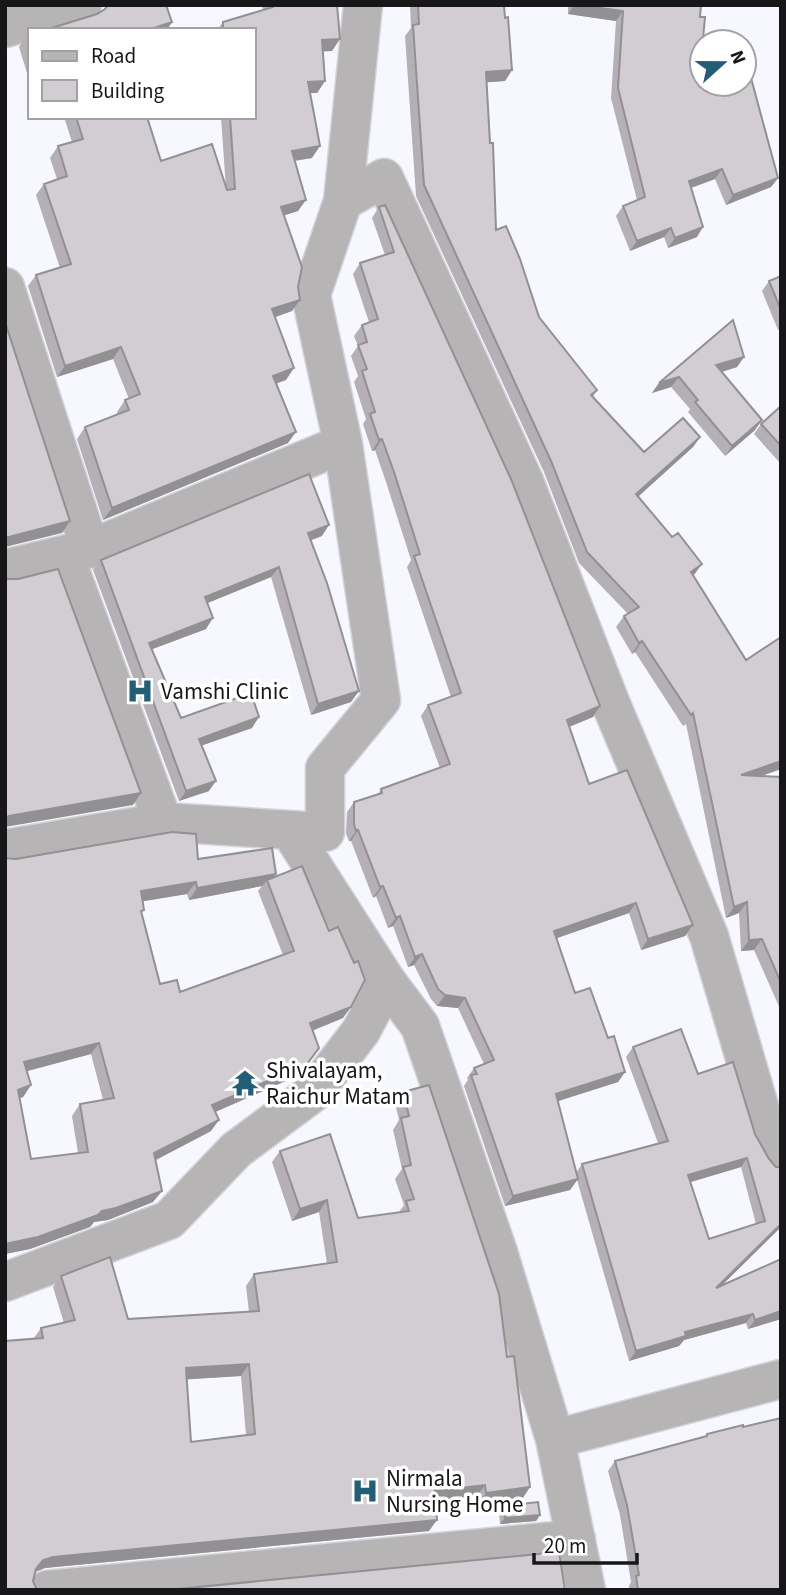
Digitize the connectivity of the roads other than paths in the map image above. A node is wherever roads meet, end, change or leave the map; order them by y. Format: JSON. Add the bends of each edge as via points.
{"nodes":[{"id":1,"x":82,"y":5,"type":"edge"},
{"id":2,"x":363,"y":5,"type":"edge"},
{"id":3,"x":5,"y":28,"type":"edge"},
{"id":4,"x":343,"y":201,"type":"junction"},
{"id":5,"x":5,"y":287,"type":"edge"},
{"id":6,"x":343,"y":444,"type":"junction"},
{"id":7,"x":77,"y":552,"type":"junction"},
{"id":8,"x":5,"y":569,"type":"edge"},
{"id":9,"x":163,"y":822,"type":"junction"},
{"id":10,"x":325,"y":832,"type":"junction"},
{"id":11,"x":5,"y":849,"type":"edge"},
{"id":12,"x":387,"y":982,"type":"junction"},
{"id":13,"x":781,"y":1158,"type":"edge"},
{"id":14,"x":5,"y":1282,"type":"edge"},
{"id":15,"x":781,"y":1379,"type":"edge"},
{"id":16,"x":555,"y":1439,"type":"junction"},
{"id":17,"x":576,"y":1539,"type":"junction"},
{"id":18,"x":47,"y":1590,"type":"edge"},
{"id":19,"x":586,"y":1590,"type":"edge"}],
"edges":[{"from":1,"to":3,"type":"street"},
{"from":2,"to":4,"type":"street"},
{"from":4,"to":6,"type":"street","via":[[311,295]]},
{"from":4,"to":13,"type":"street","via":[[384,178],[519,468],[610,702],[709,936],[767,1133]]},
{"from":5,"to":7,"type":"street"},
{"from":6,"to":7,"type":"street"},
{"from":6,"to":10,"type":"street","via":[[380,700],[326,768]]},
{"from":7,"to":8,"type":"street"},
{"from":7,"to":9,"type":"street"},
{"from":9,"to":10,"type":"street"},
{"from":9,"to":11,"type":"street"},
{"from":10,"to":12,"type":"street","via":[[294,837]]},
{"from":12,"to":14,"type":"street","via":[[361,1031],[314,1093],[236,1150],[169,1220]]},
{"from":12,"to":16,"type":"street","via":[[420,1026],[498,1252]]},
{"from":15,"to":16,"type":"street"},
{"from":16,"to":17,"type":"street"},
{"from":17,"to":18,"type":"street"},
{"from":17,"to":19,"type":"street"}]}
